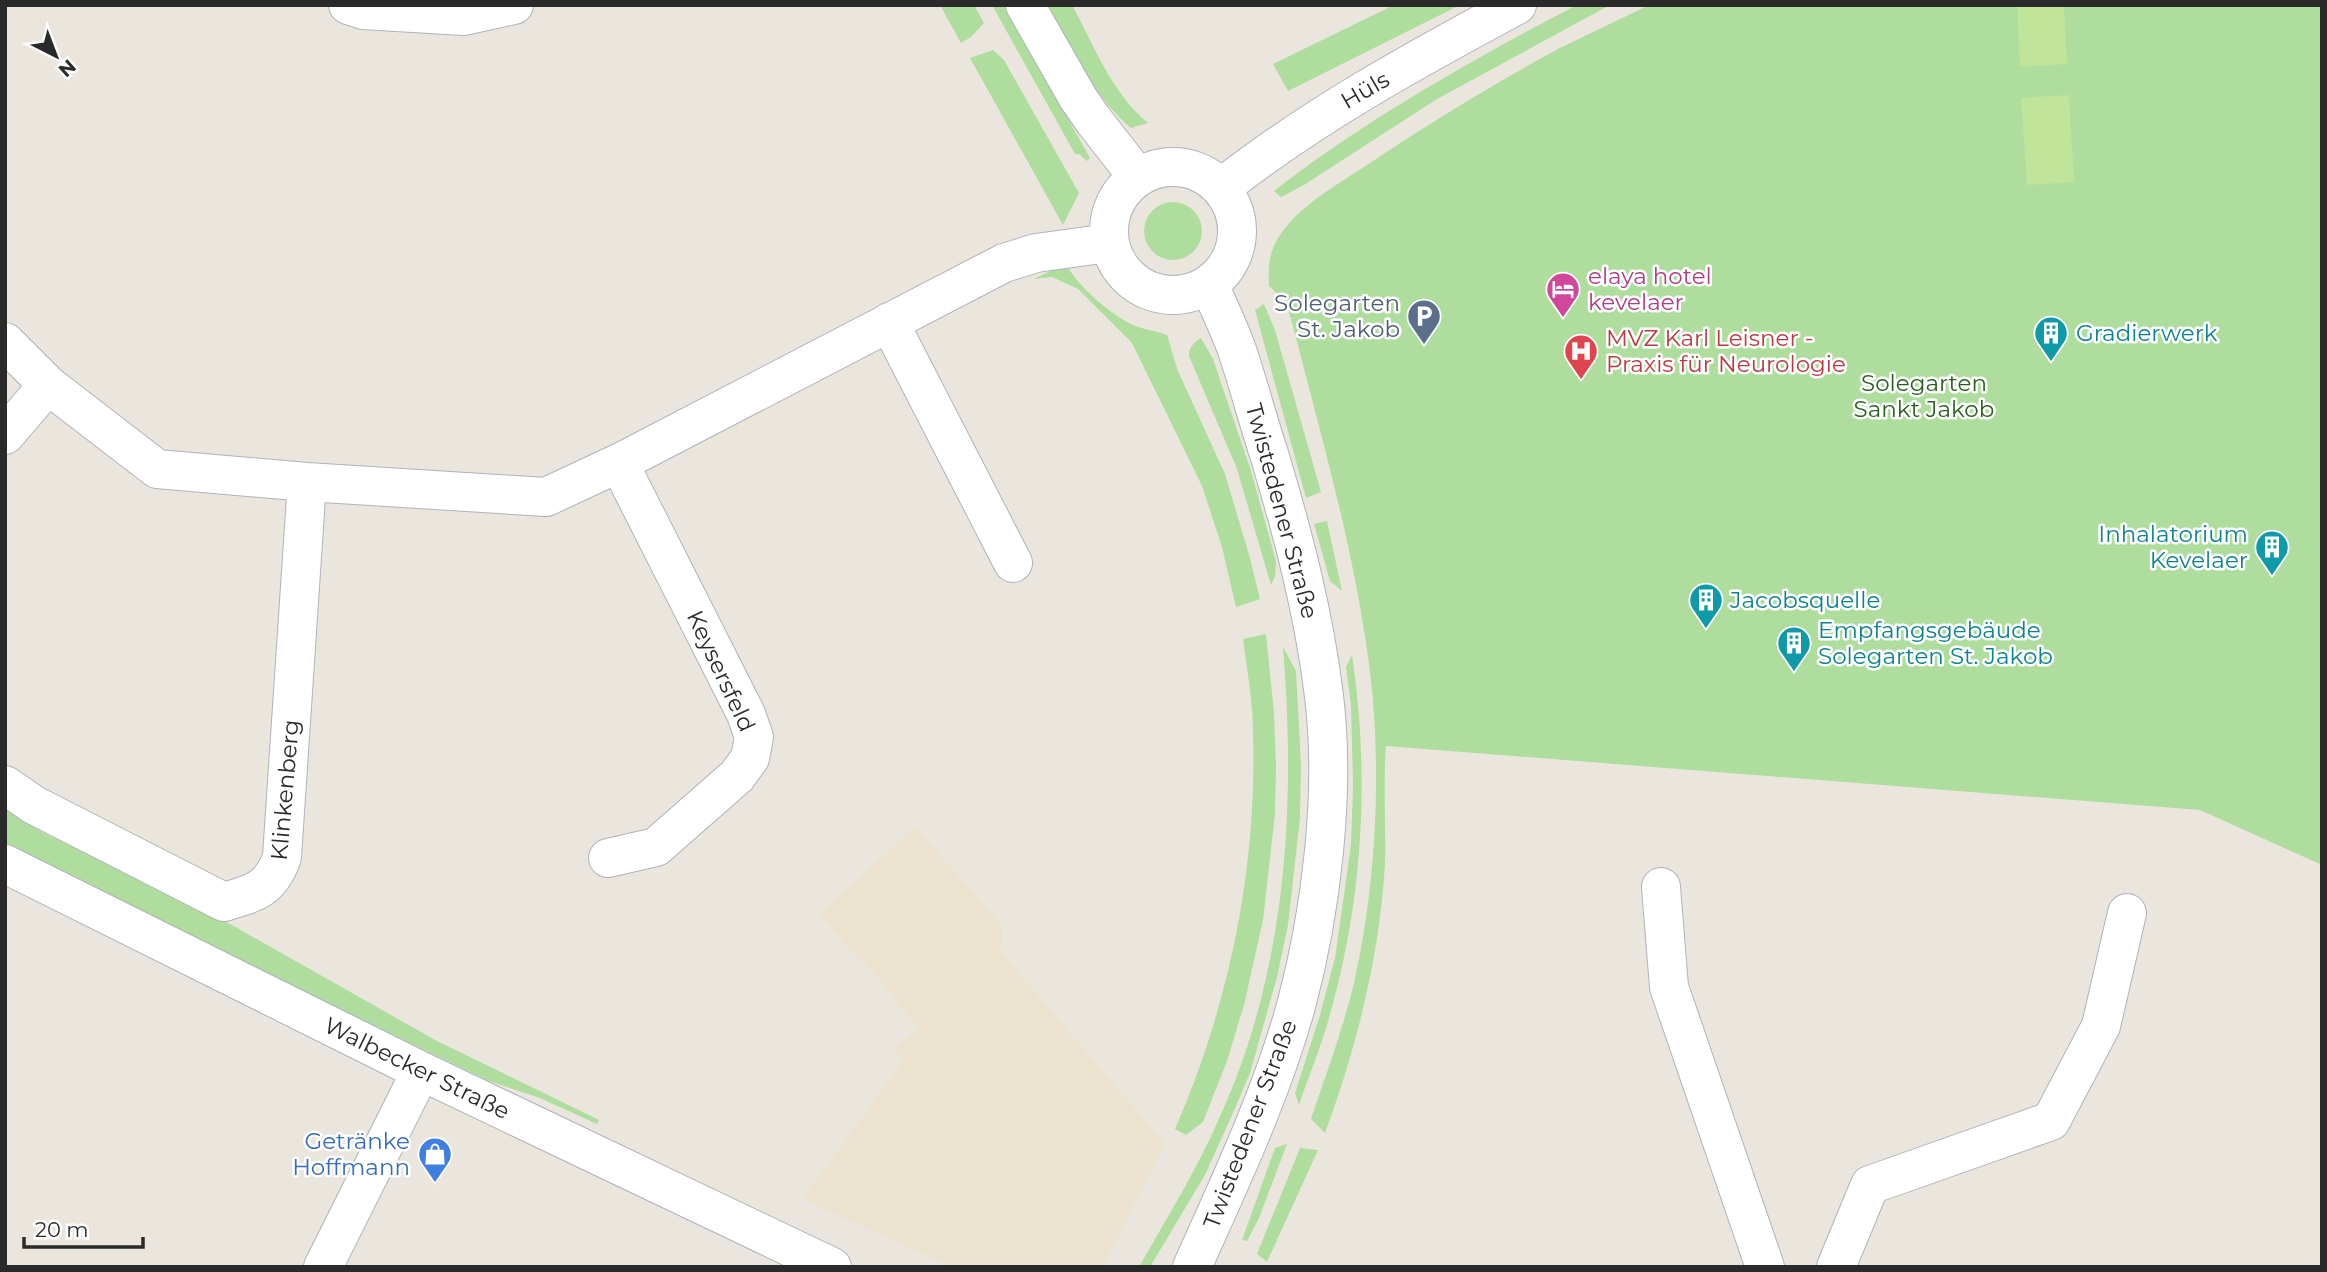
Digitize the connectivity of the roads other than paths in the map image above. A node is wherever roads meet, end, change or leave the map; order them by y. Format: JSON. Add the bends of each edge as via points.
{"nodes":[{"id":1,"x":348,"y":5,"type":"edge"},
{"id":2,"x":514,"y":5,"type":"edge"},
{"id":3,"x":1025,"y":5,"type":"edge"},
{"id":4,"x":1517,"y":5,"type":"edge"},
{"id":5,"x":1138,"y":176,"type":"junction"},
{"id":6,"x":1222,"y":188,"type":"junction"},
{"id":7,"x":1109,"y":243,"type":"junction"},
{"id":8,"x":1209,"y":285,"type":"junction"},
{"id":9,"x":889,"y":322,"type":"junction"},
{"id":10,"x":5,"y":342,"type":"edge"},
{"id":11,"x":48,"y":385,"type":"junction"},
{"id":12,"x":5,"y":435,"type":"edge"},
{"id":13,"x":619,"y":463,"type":"junction"},
{"id":14,"x":307,"y":482,"type":"junction"},
{"id":15,"x":1013,"y":563,"type":"dead end"},
{"id":16,"x":5,"y":785,"type":"edge"},
{"id":17,"x":608,"y":858,"type":"dead end"},
{"id":18,"x":5,"y":864,"type":"edge"},
{"id":19,"x":1661,"y":887,"type":"dead end"},
{"id":20,"x":2127,"y":913,"type":"dead end"},
{"id":21,"x":421,"y":1072,"type":"junction"},
{"id":22,"x":323,"y":1267,"type":"edge"},
{"id":23,"x":832,"y":1267,"type":"edge"},
{"id":24,"x":1192,"y":1267,"type":"edge"},
{"id":25,"x":1765,"y":1267,"type":"edge"},
{"id":26,"x":1836,"y":1267,"type":"edge"}],
"edges":[{"from":1,"to":2,"type":"street","via":[[363,10],[464,16]]},
{"from":3,"to":5,"type":"street","via":[[1078,98]]},
{"from":4,"to":6,"type":"street","name":"Hüls","via":[[1302,128]]},
{"from":5,"to":6,"type":"street","via":[[1154,168],[1191,168]]},
{"from":5,"to":7,"type":"street","via":[[1113,204]]},
{"from":6,"to":8,"type":"street","via":[[1233,206],[1235,250]]},
{"from":7,"to":8,"type":"street","via":[[1128,278],[1146,290],[1189,294]]},
{"from":7,"to":9,"type":"street","via":[[1036,253],[1004,263]]},
{"from":8,"to":24,"type":"street","name":"Twistedener Straße","via":[[1237,351],[1308,594],[1323,687],[1327,769],[1320,880],[1296,1006],[1264,1100]]},
{"from":9,"to":13,"type":"street"},
{"from":9,"to":15,"type":"street"},
{"from":10,"to":11,"type":"street"},
{"from":11,"to":12,"type":"street"},
{"from":11,"to":14,"type":"street","via":[[157,469]]},
{"from":13,"to":14,"type":"street","via":[[546,497]]},
{"from":13,"to":17,"type":"street","name":"Keysersfeld","via":[[754,737],[750,758],[737,776],[656,847]]},
{"from":14,"to":16,"type":"street","name":"Klinkenberg","via":[[282,857],[276,876],[256,893],[224,902],[34,805]]},
{"from":18,"to":21,"type":"street","name":"Walbecker Straße"},
{"from":19,"to":25,"type":"street","via":[[1669,987]]},
{"from":20,"to":26,"type":"street","via":[[2101,1026],[2051,1121],[1870,1185]]},
{"from":21,"to":22,"type":"street"},
{"from":21,"to":23,"type":"street","name":"Walbecker Straße"}]}
